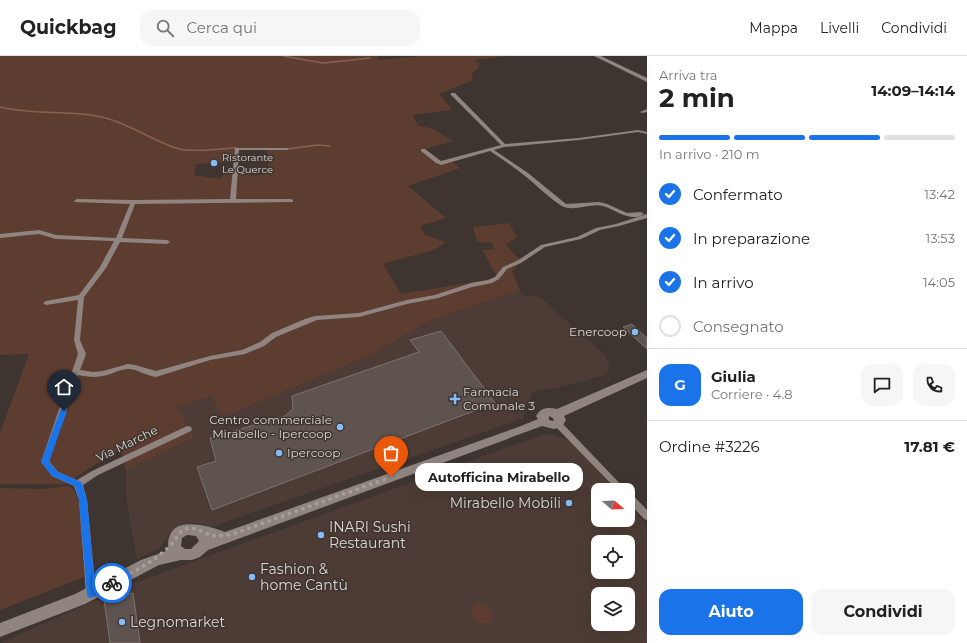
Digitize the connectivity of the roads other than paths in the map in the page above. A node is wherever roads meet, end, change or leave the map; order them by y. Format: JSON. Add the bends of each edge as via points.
{"nodes":[{"id":1,"x":598,"y":57,"type":"edge"},
{"id":2,"x":647,"y":80,"type":"edge"},
{"id":3,"x":453,"y":94,"type":"dead end"},
{"id":4,"x":647,"y":133,"type":"edge"},
{"id":5,"x":504,"y":146,"type":"junction"},
{"id":6,"x":287,"y":149,"type":"dead end"},
{"id":7,"x":423,"y":150,"type":"dead end"},
{"id":8,"x":491,"y":150,"type":"junction"},
{"id":9,"x":77,"y":201,"type":"dead end"},
{"id":10,"x":233,"y":201,"type":"junction"},
{"id":11,"x":291,"y":201,"type":"dead end"},
{"id":12,"x":134,"y":202,"type":"junction"},
{"id":13,"x":647,"y":214,"type":"edge"},
{"id":14,"x":0,"y":236,"type":"edge"},
{"id":15,"x":118,"y":240,"type":"junction"},
{"id":16,"x":167,"y":242,"type":"dead end"},
{"id":17,"x":80,"y":297,"type":"junction"},
{"id":18,"x":46,"y":303,"type":"dead end"},
{"id":19,"x":76,"y":372,"type":"junction"},
{"id":20,"x":647,"y":374,"type":"edge"},
{"id":21,"x":558,"y":419,"type":"junction"},
{"id":22,"x":188,"y":429,"type":"dead end"},
{"id":23,"x":616,"y":483,"type":"edge"},
{"id":24,"x":78,"y":484,"type":"junction"},
{"id":25,"x":635,"y":503,"type":"edge"},
{"id":26,"x":647,"y":516,"type":"edge"},
{"id":27,"x":203,"y":538,"type":"junction"},
{"id":28,"x":177,"y":548,"type":"junction"},
{"id":29,"x":91,"y":594,"type":"junction"},
{"id":30,"x":0,"y":630,"type":"edge"}],
"edges":[{"from":1,"to":2,"type":"main road"},
{"from":3,"to":5,"type":"street"},
{"from":4,"to":5,"type":"street","via":[[638,131]]},
{"from":5,"to":8,"type":"street"},
{"from":6,"to":10,"type":"street","via":[[236,149]]},
{"from":7,"to":8,"type":"street","via":[[441,163]]},
{"from":8,"to":13,"type":"street","via":[[564,205],[598,204],[624,215]]},
{"from":9,"to":12,"type":"street"},
{"from":10,"to":11,"type":"street"},
{"from":10,"to":12,"type":"street"},
{"from":12,"to":15,"type":"street"},
{"from":13,"to":19,"type":"street","via":[[598,229],[579,238],[543,246],[520,262],[505,268],[490,282],[359,315],[317,318],[274,335],[262,344],[243,352],[210,358],[156,374],[132,366],[100,374]]},
{"from":14,"to":15,"type":"street","via":[[39,232],[56,237]]},
{"from":15,"to":16,"type":"street"},
{"from":15,"to":17,"type":"street","via":[[103,268]]},
{"from":17,"to":18,"type":"street"},
{"from":17,"to":19,"type":"street","via":[[77,340],[82,354]]},
{"from":19,"to":24,"type":"street","via":[[45,462],[55,474]]},
{"from":20,"to":21,"type":"main road"},
{"from":21,"to":23,"type":"street"},
{"from":21,"to":27,"type":"main road","via":[[552,412],[546,412],[543,415],[544,421],[525,429],[230,535]]},
{"from":22,"to":24,"type":"street","name":"Via Marche","via":[[95,473]]},
{"from":24,"to":29,"type":"street","via":[[83,500]]},
{"from":25,"to":26,"type":"street"},
{"from":27,"to":28,"type":"main road","via":[[198,552],[194,554],[189,555]]},
{"from":27,"to":28,"type":"main road","via":[[193,528],[185,530],[177,535]]},
{"from":28,"to":29,"type":"main road","via":[[171,554]]},
{"from":29,"to":30,"type":"main road"}]}
